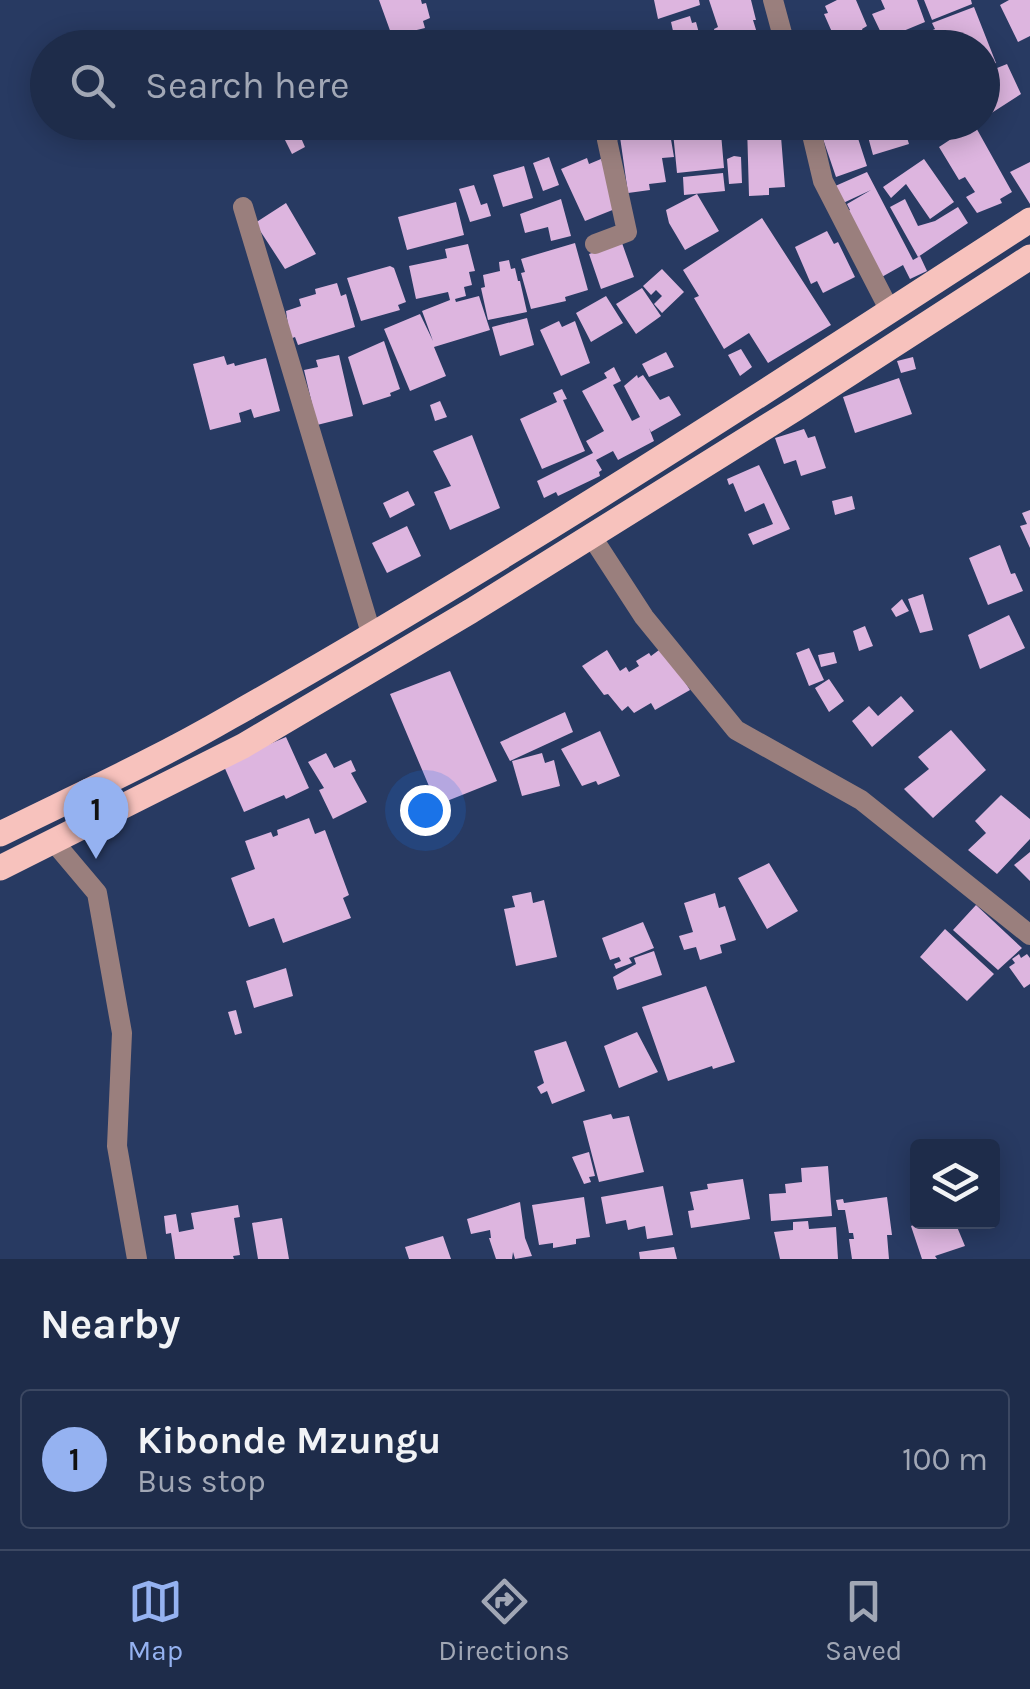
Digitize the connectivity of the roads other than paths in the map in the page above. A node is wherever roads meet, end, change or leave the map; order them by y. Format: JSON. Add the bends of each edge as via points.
{"nodes":[{"id":1,"x":774,"y":0,"type":"edge"},
{"id":2,"x":782,"y":30,"type":"edge"},
{"id":3,"x":607,"y":140,"type":"edge"},
{"id":4,"x":814,"y":140,"type":"edge"},
{"id":5,"x":244,"y":207,"type":"dead end"},
{"id":6,"x":1030,"y":220,"type":"edge"},
{"id":7,"x":595,"y":244,"type":"dead end"},
{"id":8,"x":1030,"y":257,"type":"edge"},
{"id":9,"x":890,"y":311,"type":"junction"},
{"id":10,"x":592,"y":537,"type":"junction"},
{"id":11,"x":371,"y":633,"type":"junction"},
{"id":12,"x":0,"y":834,"type":"edge"},
{"id":13,"x":54,"y":842,"type":"junction"},
{"id":14,"x":0,"y":868,"type":"edge"},
{"id":15,"x":1030,"y":935,"type":"edge"},
{"id":16,"x":137,"y":1259,"type":"edge"}],
"edges":[{"from":1,"to":2,"type":"street"},
{"from":3,"to":7,"type":"street","via":[[627,232]]},
{"from":4,"to":9,"type":"street","via":[[822,181]]},
{"from":5,"to":11,"type":"street"},
{"from":6,"to":9,"type":"main road"},
{"from":8,"to":10,"type":"main road"},
{"from":9,"to":11,"type":"main road"},
{"from":10,"to":13,"type":"main road","via":[[243,746]]},
{"from":10,"to":15,"type":"street","via":[[644,617],[736,730],[861,800]]},
{"from":11,"to":12,"type":"main road","via":[[228,718]]},
{"from":13,"to":14,"type":"main road"},
{"from":13,"to":16,"type":"street","via":[[97,893],[122,1034],[117,1146]]}]}
